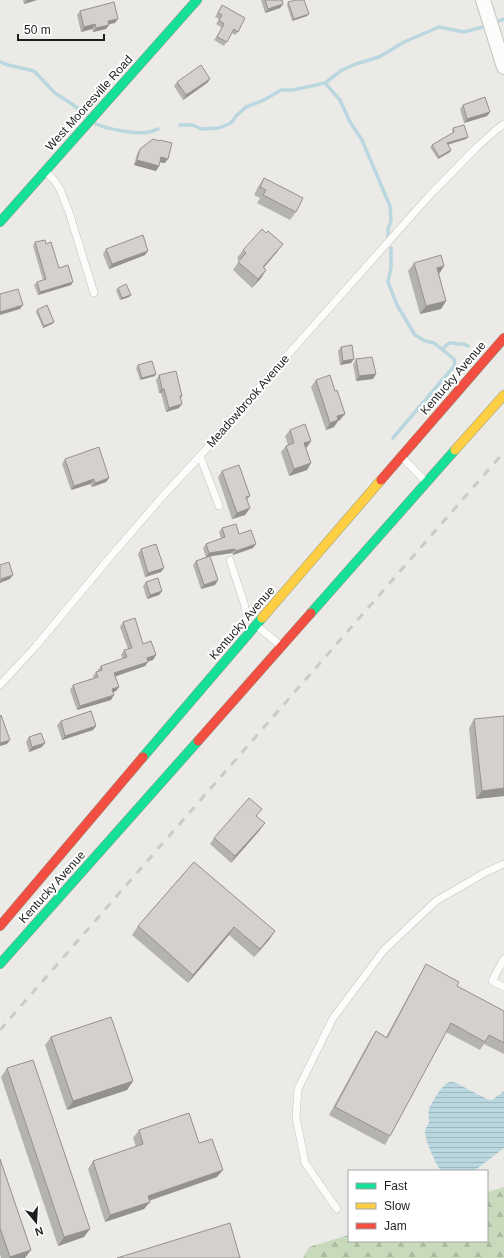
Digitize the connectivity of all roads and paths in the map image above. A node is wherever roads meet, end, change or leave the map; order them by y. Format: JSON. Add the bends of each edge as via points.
{"nodes":[{"id":1,"x":196,"y":0,"type":"edge"},
{"id":2,"x":483,"y":0,"type":"edge"},
{"id":3,"x":504,"y":66,"type":"edge"},
{"id":4,"x":504,"y":124,"type":"edge"},
{"id":5,"x":45,"y":172,"type":"junction"},
{"id":6,"x":0,"y":222,"type":"edge"},
{"id":7,"x":94,"y":293,"type":"dead end"},
{"id":8,"x":504,"y":338,"type":"edge"},
{"id":9,"x":504,"y":395,"type":"edge"},
{"id":10,"x":200,"y":456,"type":"junction"},
{"id":11,"x":401,"y":457,"type":"junction"},
{"id":12,"x":427,"y":482,"type":"junction"},
{"id":13,"x":219,"y":506,"type":"dead end"},
{"id":14,"x":230,"y":560,"type":"dead end"},
{"id":15,"x":247,"y":617,"type":"dead end"},
{"id":16,"x":256,"y":624,"type":"junction"},
{"id":17,"x":282,"y":646,"type":"junction"},
{"id":18,"x":0,"y":685,"type":"edge"},
{"id":19,"x":504,"y":864,"type":"edge"},
{"id":20,"x":0,"y":926,"type":"edge"},
{"id":21,"x":504,"y":959,"type":"edge"},
{"id":22,"x":0,"y":964,"type":"edge"},
{"id":23,"x":504,"y":987,"type":"edge"},
{"id":24,"x":337,"y":1209,"type":"dead end"}],
"edges":[{"from":1,"to":5,"type":"main road","name":"West Mooresville Road"},
{"from":2,"to":3,"type":"street"},
{"from":4,"to":10,"type":"lane","name":"Meadowbrook Avenue","via":[[441,182]]},
{"from":5,"to":6,"type":"main road","name":"West Mooresville Road"},
{"from":5,"to":7,"type":"lane","via":[[60,189]]},
{"from":8,"to":11,"type":"main road","name":"Kentucky Avenue"},
{"from":9,"to":12,"type":"main road","name":"Kentucky Avenue"},
{"from":10,"to":13,"type":"lane"},
{"from":10,"to":18,"type":"lane","name":"Meadowbrook Avenue"},
{"from":11,"to":12,"type":"lane"},
{"from":11,"to":16,"type":"main road","name":"Kentucky Avenue"},
{"from":12,"to":17,"type":"main road","name":"Kentucky Avenue"},
{"from":14,"to":15,"type":"lane"},
{"from":16,"to":17,"type":"lane"},
{"from":16,"to":20,"type":"main road","name":"Kentucky Avenue"},
{"from":17,"to":22,"type":"main road","name":"Kentucky Avenue"},
{"from":19,"to":24,"type":"lane","via":[[436,901],[384,950],[332,1018],[298,1089],[296,1117],[305,1163]]},
{"from":21,"to":23,"type":"lane","via":[[492,981]]}]}
